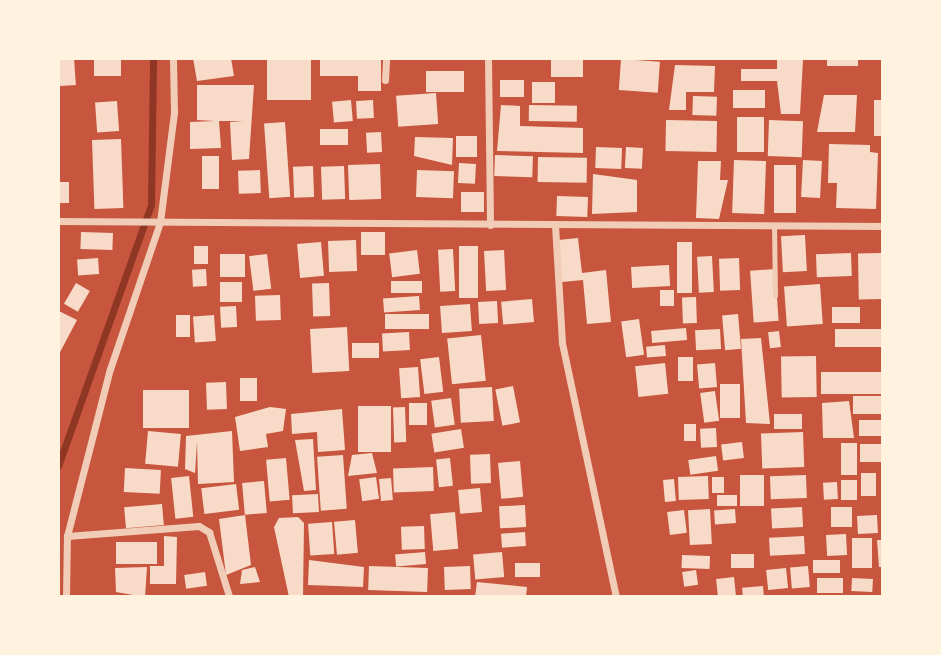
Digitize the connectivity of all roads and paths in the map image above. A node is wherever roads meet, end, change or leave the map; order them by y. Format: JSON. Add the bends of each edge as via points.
{"nodes":[{"id":1,"x":173,"y":58,"type":"edge"},
{"id":2,"x":386,"y":58,"type":"edge"},
{"id":3,"x":488,"y":58,"type":"edge"},
{"id":4,"x":385,"y":80,"type":"dead end"},
{"id":5,"x":58,"y":221,"type":"edge"},
{"id":6,"x":160,"y":222,"type":"junction"},
{"id":7,"x":490,"y":225,"type":"junction"},
{"id":8,"x":555,"y":225,"type":"junction"},
{"id":9,"x":774,"y":225,"type":"junction"},
{"id":10,"x":883,"y":226,"type":"edge"},
{"id":11,"x":775,"y":296,"type":"dead end"},
{"id":12,"x":67,"y":536,"type":"junction"},
{"id":13,"x":66,"y":597,"type":"edge"},
{"id":14,"x":229,"y":597,"type":"edge"},
{"id":15,"x":616,"y":597,"type":"edge"}],
"edges":[{"from":1,"to":6,"type":"street","via":[[174,113]]},
{"from":2,"to":4,"type":"street"},
{"from":3,"to":7,"type":"street"},
{"from":5,"to":6,"type":"street"},
{"from":6,"to":7,"type":"street"},
{"from":6,"to":12,"type":"street","via":[[110,369]]},
{"from":7,"to":8,"type":"street"},
{"from":8,"to":9,"type":"street"},
{"from":8,"to":15,"type":"street","via":[[562,343]]},
{"from":9,"to":10,"type":"street"},
{"from":9,"to":11,"type":"lane"},
{"from":12,"to":13,"type":"street"},
{"from":12,"to":14,"type":"street","via":[[199,526],[209,532]]}]}
